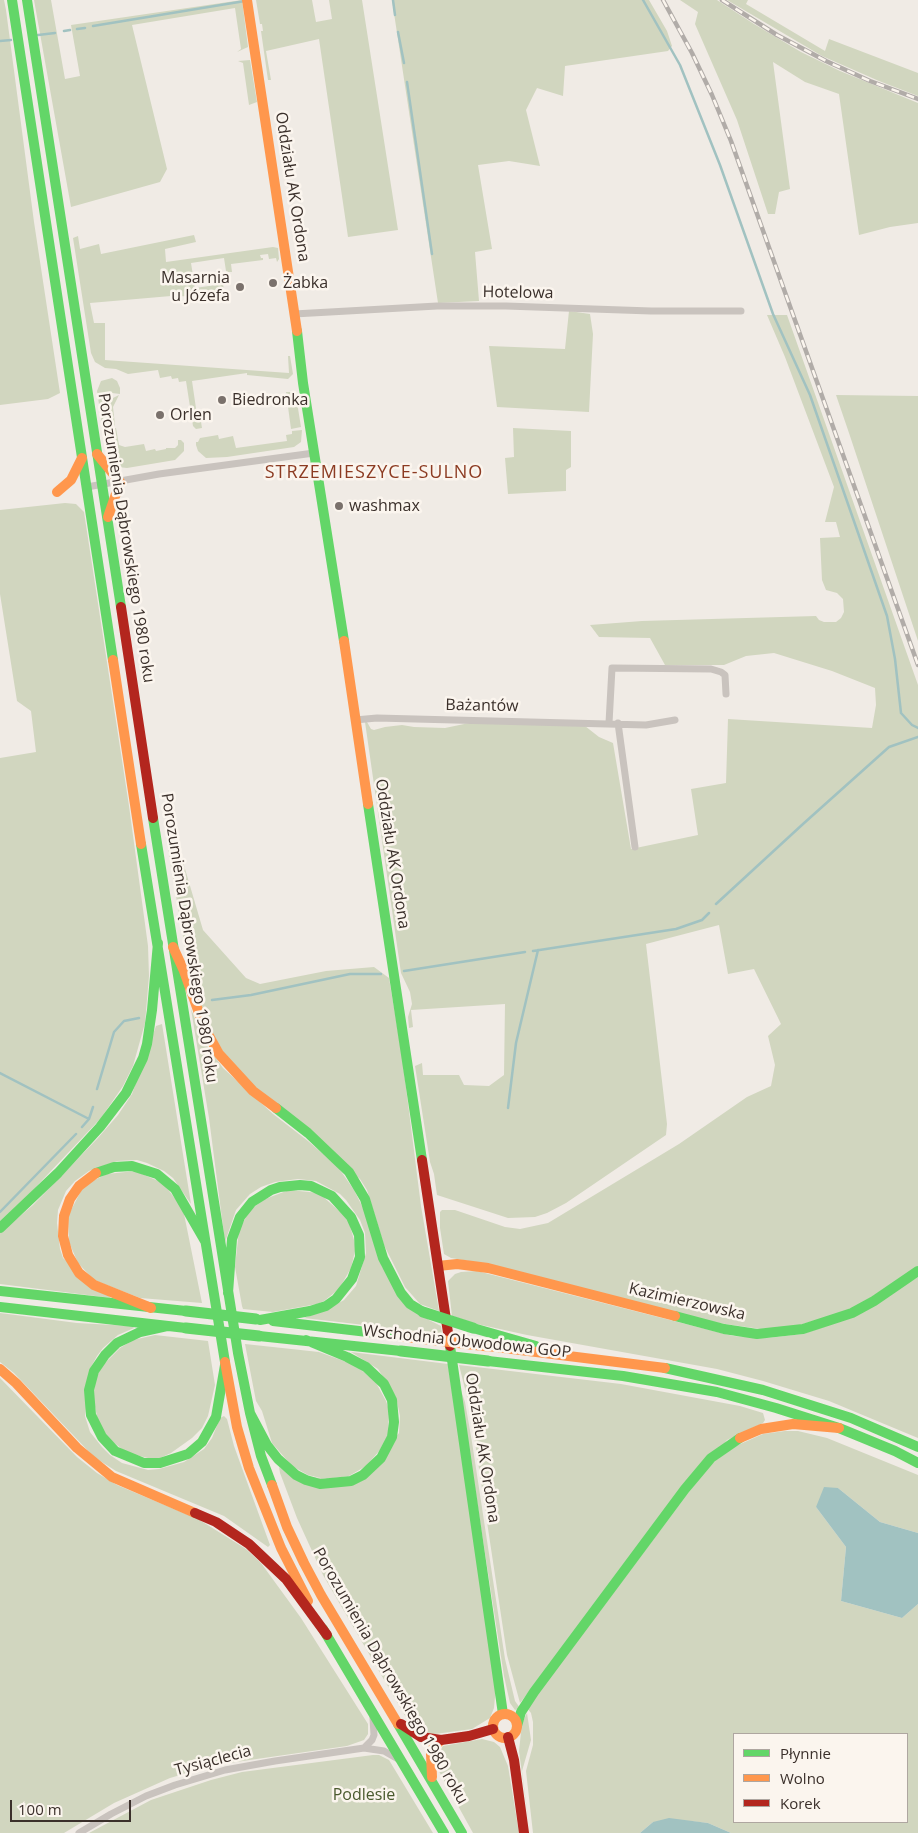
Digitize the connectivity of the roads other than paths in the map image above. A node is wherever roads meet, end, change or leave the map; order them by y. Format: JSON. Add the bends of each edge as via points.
{"nodes":[{"id":1,"x":12,"y":0,"type":"edge"},
{"id":2,"x":27,"y":0,"type":"edge"},
{"id":3,"x":248,"y":4,"type":"edge"},
{"id":4,"x":741,"y":311,"type":"dead end"},
{"id":5,"x":294,"y":314,"type":"junction"},
{"id":6,"x":314,"y":453,"type":"junction"},
{"id":7,"x":97,"y":454,"type":"junction"},
{"id":8,"x":82,"y":456,"type":"junction"},
{"id":9,"x":120,"y":482,"type":"junction"},
{"id":10,"x":102,"y":485,"type":"junction"},
{"id":11,"x":87,"y":488,"type":"junction"},
{"id":12,"x":57,"y":492,"type":"dead end"},
{"id":13,"x":107,"y":522,"type":"junction"},
{"id":14,"x":726,"y":694,"type":"dead end"},
{"id":15,"x":355,"y":720,"type":"junction"},
{"id":16,"x":675,"y":720,"type":"dead end"},
{"id":17,"x":609,"y":723,"type":"junction"},
{"id":18,"x":618,"y":723,"type":"junction"},
{"id":19,"x":635,"y":847,"type":"dead end"},
{"id":20,"x":158,"y":943,"type":"junction"},
{"id":21,"x":173,"y":947,"type":"junction"},
{"id":22,"x":0,"y":1228,"type":"edge"},
{"id":23,"x":205,"y":1241,"type":"junction"},
{"id":24,"x":438,"y":1266,"type":"junction"},
{"id":25,"x":918,"y":1271,"type":"edge"},
{"id":26,"x":0,"y":1291,"type":"edge"},
{"id":27,"x":228,"y":1294,"type":"junction"},
{"id":28,"x":0,"y":1307,"type":"edge"},
{"id":29,"x":151,"y":1308,"type":"junction"},
{"id":30,"x":258,"y":1319,"type":"junction"},
{"id":31,"x":167,"y":1326,"type":"junction"},
{"id":32,"x":306,"y":1340,"type":"junction"},
{"id":33,"x":550,"y":1352,"type":"junction"},
{"id":34,"x":225,"y":1365,"type":"junction"},
{"id":35,"x":0,"y":1369,"type":"edge"},
{"id":36,"x":250,"y":1412,"type":"junction"},
{"id":37,"x":838,"y":1428,"type":"junction"},
{"id":38,"x":918,"y":1447,"type":"edge"},
{"id":39,"x":918,"y":1463,"type":"edge"},
{"id":40,"x":326,"y":1635,"type":"junction"},
{"id":41,"x":372,"y":1712,"type":"junction"},
{"id":42,"x":503,"y":1714,"type":"junction"},
{"id":43,"x":396,"y":1720,"type":"junction"},
{"id":44,"x":516,"y":1726,"type":"junction"},
{"id":45,"x":493,"y":1729,"type":"junction"},
{"id":46,"x":508,"y":1737,"type":"junction"},
{"id":47,"x":441,"y":1740,"type":"junction"},
{"id":48,"x":364,"y":1748,"type":"junction"},
{"id":49,"x":402,"y":1762,"type":"junction"},
{"id":50,"x":432,"y":1780,"type":"junction"},
{"id":51,"x":79,"y":1833,"type":"edge"},
{"id":52,"x":444,"y":1833,"type":"edge"},
{"id":53,"x":462,"y":1833,"type":"edge"},
{"id":54,"x":524,"y":1833,"type":"edge"}],
"edges":[{"from":1,"to":8,"type":"main road","name":"Porozumienia Dąbrowskiego 1980 roku"},
{"from":2,"to":7,"type":"main road","name":"Porozumienia Dąbrowskiego 1980 roku"},
{"from":3,"to":5,"type":"main road","name":"Oddziału AK Ordona"},
{"from":4,"to":5,"type":"street","name":"Hotelowa","via":[[437,306]]},
{"from":5,"to":6,"type":"main road","name":"Oddziału AK Ordona"},
{"from":6,"to":9,"type":"street"},
{"from":6,"to":15,"type":"main road","name":"Oddziału AK Ordona"},
{"from":7,"to":9,"type":"main road"},
{"from":7,"to":10,"type":"main road","name":"Porozumienia Dąbrowskiego 1980 roku"},
{"from":8,"to":11,"type":"main road","name":"Porozumienia Dąbrowskiego 1980 roku"},
{"from":8,"to":12,"type":"main road","via":[[71,480]]},
{"from":9,"to":10,"type":"street"},
{"from":9,"to":13,"type":"main road"},
{"from":10,"to":11,"type":"street"},
{"from":10,"to":13,"type":"main road","name":"Porozumienia Dąbrowskiego 1980 roku"},
{"from":11,"to":20,"type":"main road","name":"Porozumienia Dąbrowskiego 1980 roku"},
{"from":13,"to":21,"type":"main road","name":"Porozumienia Dąbrowskiego 1980 roku"},
{"from":14,"to":17,"type":"street","via":[[725,675],[711,669],[612,668]]},
{"from":15,"to":17,"type":"street","name":"Bażantów"},
{"from":15,"to":24,"type":"main road","name":"Oddziału AK Ordona"},
{"from":16,"to":18,"type":"street","name":"Bażantów","via":[[646,725]]},
{"from":17,"to":18,"type":"street","name":"Bażantów"},
{"from":18,"to":19,"type":"street"},
{"from":20,"to":22,"type":"main road","via":[[149,1032],[143,1058],[126,1093],[100,1127],[51,1180]]},
{"from":20,"to":23,"type":"main road","name":"Porozumienia Dąbrowskiego 1980 roku"},
{"from":21,"to":27,"type":"main road","name":"Porozumienia Dąbrowskiego 1980 roku"},
{"from":21,"to":33,"type":"main road","bridge":true,"via":[[215,1048],[254,1091],[349,1172],[366,1199],[383,1258],[410,1304],[424,1312]]},
{"from":23,"to":29,"type":"main road","via":[[175,1189],[149,1171],[132,1166],[114,1167],[92,1175],[79,1186],[64,1216],[63,1236],[72,1263],[94,1285]]},
{"from":23,"to":34,"type":"main road","name":"Porozumienia Dąbrowskiego 1980 roku"},
{"from":24,"to":25,"type":"main road","name":"Kazimierzowska","via":[[457,1264],[488,1268],[724,1329],[757,1334],[793,1331],[844,1316],[874,1301]]},
{"from":24,"to":42,"type":"main road","name":"Oddziału AK Ordona"},
{"from":26,"to":29,"type":"main road","name":"Wschodnia Obwodowa GOP"},
{"from":27,"to":30,"type":"main road","via":[[232,1239],[240,1217],[252,1202],[271,1190],[300,1185],[311,1186],[332,1196],[352,1217],[359,1235],[360,1257],[352,1279],[336,1300],[326,1306]]},
{"from":27,"to":36,"type":"main road","name":"Porozumienia Dąbrowskiego 1980 roku"},
{"from":28,"to":31,"type":"main road","name":"Wschodnia Obwodowa GOP"},
{"from":29,"to":30,"type":"main road","name":"Wschodnia Obwodowa GOP","bridge":true},
{"from":30,"to":33,"type":"main road","name":"Wschodnia Obwodowa GOP","bridge":true},
{"from":31,"to":32,"type":"main road","name":"Wschodnia Obwodowa GOP","bridge":true},
{"from":31,"to":34,"type":"main road","via":[[140,1332],[117,1343],[94,1371],[89,1390],[91,1415],[95,1427],[115,1451],[144,1463],[160,1463],[188,1454],[202,1442],[216,1416]]},
{"from":32,"to":36,"type":"main road","via":[[366,1367],[384,1384],[392,1400],[394,1422],[392,1437],[381,1458],[351,1481],[320,1484],[306,1480],[278,1459]]},
{"from":32,"to":37,"type":"main road","name":"Wschodnia Obwodowa GOP","bridge":true,"via":[[674,1383],[767,1405]]},
{"from":33,"to":38,"type":"main road","name":"Wschodnia Obwodowa GOP","via":[[680,1370],[763,1390],[851,1418]]},
{"from":34,"to":40,"type":"main road","name":"Porozumienia Dąbrowskiego 1980 roku","via":[[249,1468],[289,1566]]},
{"from":35,"to":40,"type":"main road","via":[[77,1448],[112,1477],[216,1522],[249,1544],[286,1579]]},
{"from":36,"to":43,"type":"main road","name":"Porozumienia Dąbrowskiego 1980 roku","via":[[264,1463],[292,1536],[321,1595]]},
{"from":37,"to":39,"type":"main road","name":"Wschodnia Obwodowa GOP"},
{"from":37,"to":44,"type":"main road","via":[[793,1424],[760,1429],[732,1442],[711,1458],[534,1692]]},
{"from":40,"to":41,"type":"main road","name":"Porozumienia Dąbrowskiego 1980 roku"},
{"from":41,"to":48,"type":"street","via":[[374,1735]]},
{"from":41,"to":49,"type":"main road","name":"Porozumienia Dąbrowskiego 1980 roku"},
{"from":42,"to":44,"type":"main road","via":[[513,1717]]},
{"from":42,"to":45,"type":"main road","via":[[495,1718]]},
{"from":43,"to":47,"type":"main road","via":[[421,1737]]},
{"from":43,"to":50,"type":"main road","name":"Porozumienia Dąbrowskiego 1980 roku"},
{"from":44,"to":46,"type":"main road"},
{"from":45,"to":46,"type":"main road","via":[[500,1736]]},
{"from":45,"to":47,"type":"main road"},
{"from":46,"to":54,"type":"main road"},
{"from":47,"to":50,"type":"main road","via":[[431,1754]]},
{"from":48,"to":49,"type":"street","name":"Tysiąclecia","via":[[384,1751]]},
{"from":48,"to":51,"type":"street","name":"Tysiąclecia","via":[[256,1764],[200,1777],[138,1800]]},
{"from":49,"to":52,"type":"main road","name":"Porozumienia Dąbrowskiego 1980 roku"},
{"from":50,"to":53,"type":"main road","name":"Porozumienia Dąbrowskiego 1980 roku"}]}
